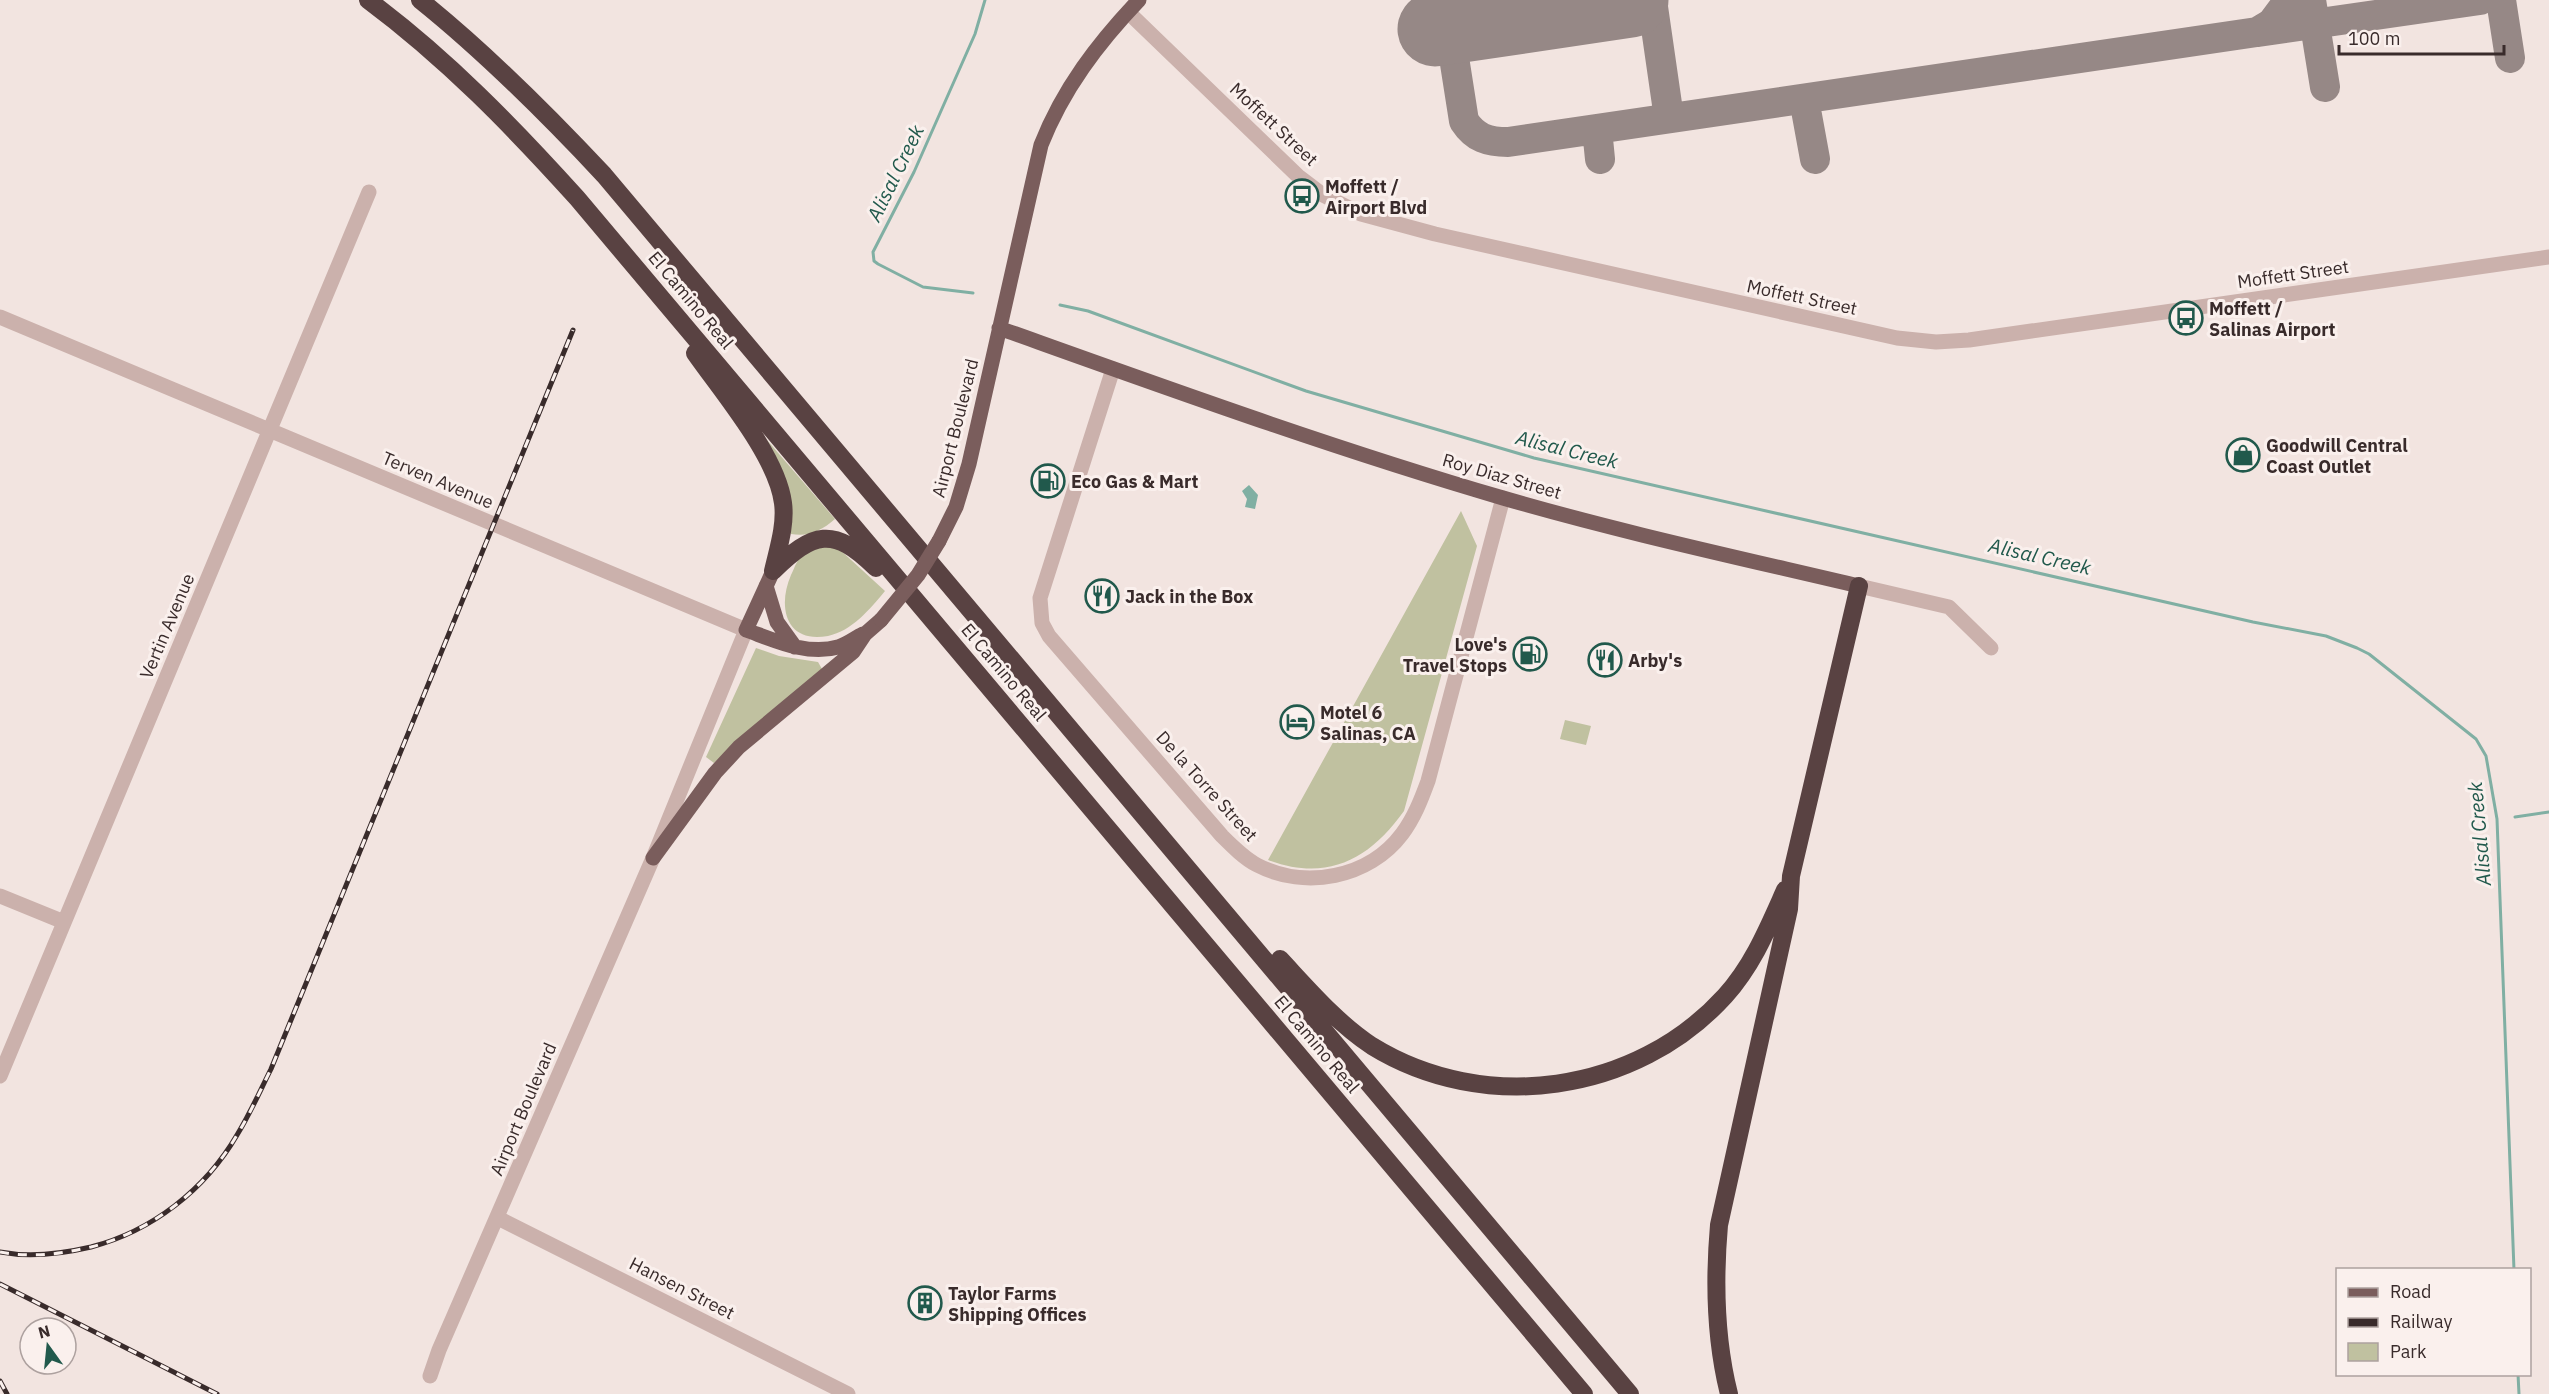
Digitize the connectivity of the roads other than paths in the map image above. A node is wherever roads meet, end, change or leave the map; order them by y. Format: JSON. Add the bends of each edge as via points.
{"nodes":[{"id":1,"x":420,"y":0,"type":"edge"},
{"id":2,"x":439,"y":0,"type":"edge"},
{"id":3,"x":1139,"y":0,"type":"edge"},
{"id":4,"x":369,"y":1,"type":"edge"},
{"id":5,"x":1128,"y":12,"type":"junction"},
{"id":6,"x":503,"y":71,"type":"junction"},
{"id":7,"x":369,"y":192,"type":"dead end"},
{"id":8,"x":626,"y":255,"type":"junction"},
{"id":9,"x":2549,"y":257,"type":"edge"},
{"id":10,"x":0,"y":316,"type":"edge"},
{"id":11,"x":999,"y":328,"type":"junction"},
{"id":12,"x":1113,"y":369,"type":"junction"},
{"id":13,"x":270,"y":428,"type":"junction"},
{"id":14,"x":1503,"y":498,"type":"junction"},
{"id":15,"x":769,"y":578,"type":"junction"},
{"id":16,"x":1859,"y":586,"type":"junction"},
{"id":17,"x":746,"y":630,"type":"junction"},
{"id":18,"x":865,"y":634,"type":"junction"},
{"id":19,"x":795,"y":647,"type":"junction"},
{"id":20,"x":1991,"y":648,"type":"dead end"},
{"id":21,"x":965,"y":659,"type":"junction"},
{"id":22,"x":653,"y":858,"type":"junction"},
{"id":23,"x":1791,"y":876,"type":"junction"},
{"id":24,"x":0,"y":896,"type":"edge"},
{"id":25,"x":64,"y":922,"type":"junction"},
{"id":26,"x":1238,"y":927,"type":"junction"},
{"id":27,"x":0,"y":1076,"type":"edge"},
{"id":28,"x":498,"y":1218,"type":"junction"},
{"id":29,"x":430,"y":1376,"type":"dead end"},
{"id":30,"x":848,"y":1394,"type":"edge"},
{"id":31,"x":1584,"y":1394,"type":"edge"},
{"id":32,"x":1630,"y":1394,"type":"edge"},
{"id":33,"x":1729,"y":1394,"type":"edge"}],
"edges":[{"from":1,"to":6,"type":"highway","name":"El Camino Real"},
{"from":2,"to":6,"type":"highway"},
{"from":3,"to":5,"type":"main road","name":"Airport Boulevard"},
{"from":4,"to":8,"type":"highway","name":"El Camino Real","via":[[480,96],[531,147]]},
{"from":5,"to":9,"type":"street","name":"Moffett Street","via":[[1298,176],[1346,208],[1434,234],[1897,338],[1970,340]]},
{"from":5,"to":11,"type":"main road","name":"Airport Boulevard","via":[[1085,63],[1053,116],[1034,173]]},
{"from":6,"to":26,"type":"highway","name":"El Camino Real","via":[[556,123],[646,224]]},
{"from":7,"to":13,"type":"street","name":"Vertin Avenue"},
{"from":8,"to":15,"type":"highway","via":[[772,469],[784,518]]},
{"from":8,"to":21,"type":"highway","name":"El Camino Real"},
{"from":10,"to":13,"type":"street","name":"Terven Avenue"},
{"from":11,"to":12,"type":"main road","name":"Roy Diaz Street"},
{"from":11,"to":18,"type":"main road","name":"Airport Boulevard","bridge":true,"via":[[956,507],[918,575]]},
{"from":12,"to":14,"type":"main road","name":"Roy Diaz Street","via":[[1261,422]]},
{"from":12,"to":14,"type":"street","name":"De la Torre Street","via":[[1040,598],[1042,623],[1049,636],[1222,836],[1245,857],[1271,871],[1303,878],[1349,872],[1390,847],[1416,813],[1431,770]]},
{"from":13,"to":17,"type":"street","name":"Terven Avenue"},
{"from":13,"to":25,"type":"street","name":"Vertin Avenue"},
{"from":14,"to":16,"type":"main road","name":"Roy Diaz Street"},
{"from":15,"to":17,"type":"main road"},
{"from":15,"to":19,"type":"main road","via":[[777,622]]},
{"from":15,"to":21,"type":"highway","via":[[799,546],[812,540],[826,538],[847,544],[864,556]]},
{"from":16,"to":20,"type":"street","name":"Roy Diaz Street","via":[[1949,607]]},
{"from":16,"to":23,"type":"highway"},
{"from":17,"to":19,"type":"main road","name":"Terven Avenue"},
{"from":17,"to":22,"type":"street","name":"Airport Boulevard"},
{"from":18,"to":19,"type":"main road","name":"Terven Avenue","via":[[838,647]]},
{"from":18,"to":22,"type":"main road","name":"Airport Boulevard","via":[[852,652],[715,772]]},
{"from":21,"to":31,"type":"highway","name":"El Camino Real"},
{"from":22,"to":28,"type":"street","name":"Airport Boulevard"},
{"from":23,"to":26,"type":"highway","via":[[1743,974],[1694,1025],[1619,1068],[1541,1086],[1462,1081],[1391,1056],[1344,1024],[1272,950]]},
{"from":23,"to":33,"type":"highway","via":[[1789,909],[1719,1225],[1716,1311]]},
{"from":24,"to":25,"type":"street"},
{"from":25,"to":27,"type":"street","name":"Vertin Avenue"},
{"from":26,"to":32,"type":"highway","name":"El Camino Real"},
{"from":28,"to":29,"type":"street","name":"Airport Boulevard"},
{"from":28,"to":30,"type":"street","name":"Hansen Street"}]}
